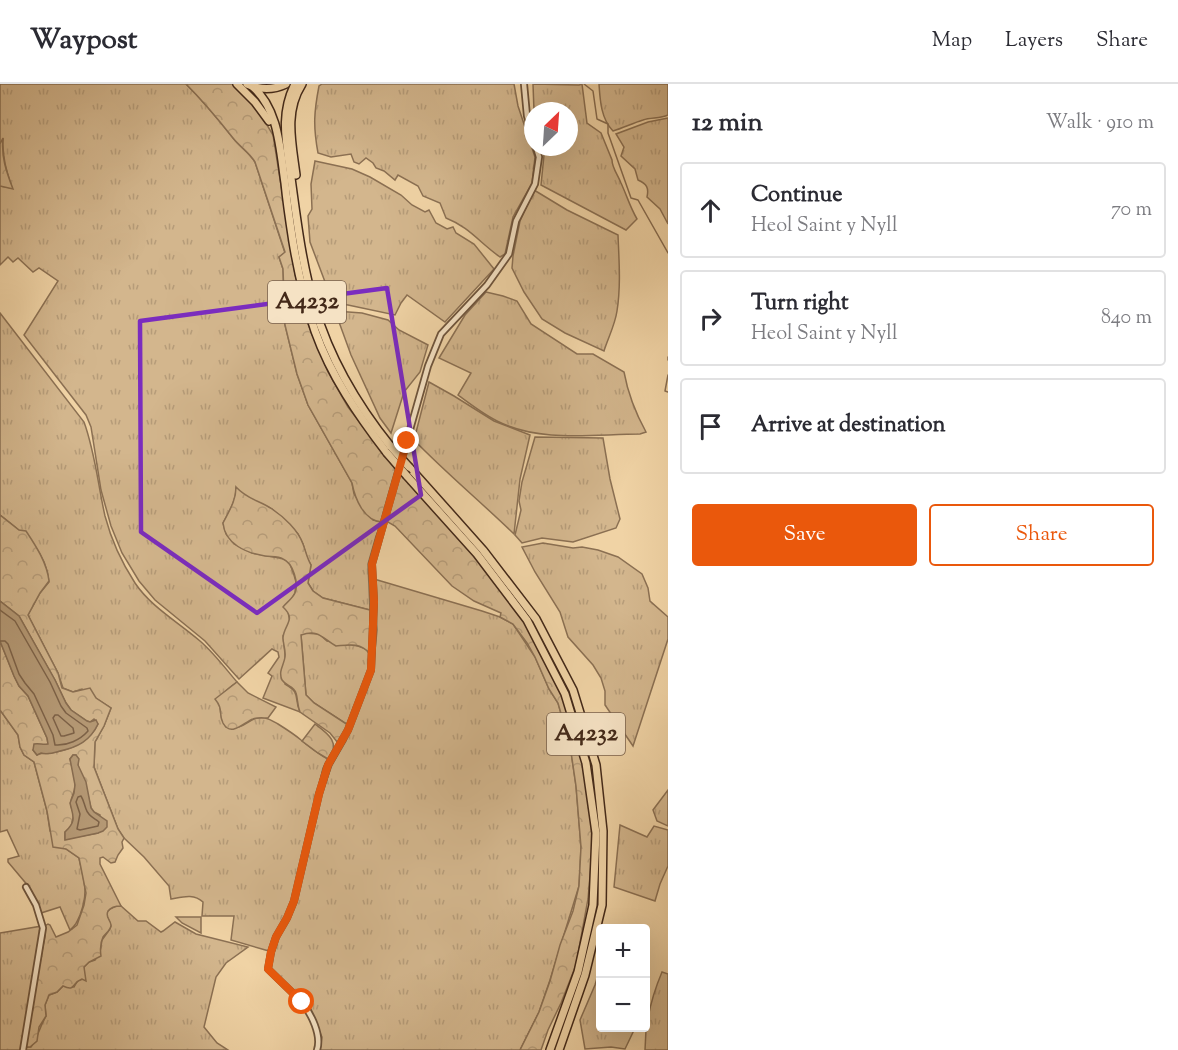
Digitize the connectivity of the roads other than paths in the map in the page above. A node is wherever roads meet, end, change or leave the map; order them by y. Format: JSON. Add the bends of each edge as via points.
{"nodes":[{"id":1,"x":237,"y":84,"type":"edge"},
{"id":2,"x":286,"y":84,"type":"edge"},
{"id":3,"x":295,"y":84,"type":"edge"},
{"id":4,"x":302,"y":84,"type":"edge"},
{"id":5,"x":524,"y":84,"type":"edge"},
{"id":6,"x":249,"y":85,"type":"edge"},
{"id":7,"x":526,"y":102,"type":"edge"},
{"id":8,"x":277,"y":134,"type":"junction"},
{"id":9,"x":539,"y":156,"type":"edge"},
{"id":10,"x":299,"y":235,"type":"junction"},
{"id":11,"x":389,"y":450,"type":"junction"},
{"id":12,"x":26,"y":887,"type":"dead end"},
{"id":13,"x":23,"y":1050,"type":"edge"},
{"id":14,"x":317,"y":1050,"type":"edge"},
{"id":15,"x":550,"y":1050,"type":"edge"},
{"id":16,"x":559,"y":1050,"type":"edge"}],
"edges":[{"from":1,"to":8,"type":"highway","via":[[261,108]]},
{"from":2,"to":6,"type":"highway","via":[[268,89]]},
{"from":3,"to":10,"type":"highway","number":"A4232","via":[[287,101],[285,123]]},
{"from":4,"to":10,"type":"highway","via":[[290,116]]},
{"from":5,"to":7,"type":"street"},
{"from":6,"to":8,"type":"highway","number":"A4232","via":[[261,94]]},
{"from":8,"to":11,"type":"highway","number":"A4232","via":[[300,281],[315,332],[350,402]]},
{"from":9,"to":14,"type":"street","via":[[535,184],[516,221],[509,254],[487,285],[441,334],[428,366],[372,564],[371,670],[348,730],[328,765],[294,901],[271,952],[268,969],[306,1007],[317,1034]]},
{"from":10,"to":11,"type":"highway","number":"A4232","via":[[315,308],[329,345],[344,378]]},
{"from":11,"to":15,"type":"highway","number":"A4232","bridge":true,"via":[[527,620],[566,694],[586,763],[596,833],[593,905],[578,972]]},
{"from":11,"to":16,"type":"highway","number":"A4232","bridge":true,"via":[[483,549],[536,619],[573,690],[596,765],[603,831],[602,905],[585,975]]},
{"from":12,"to":13,"type":"street","via":[[43,928]]}]}
